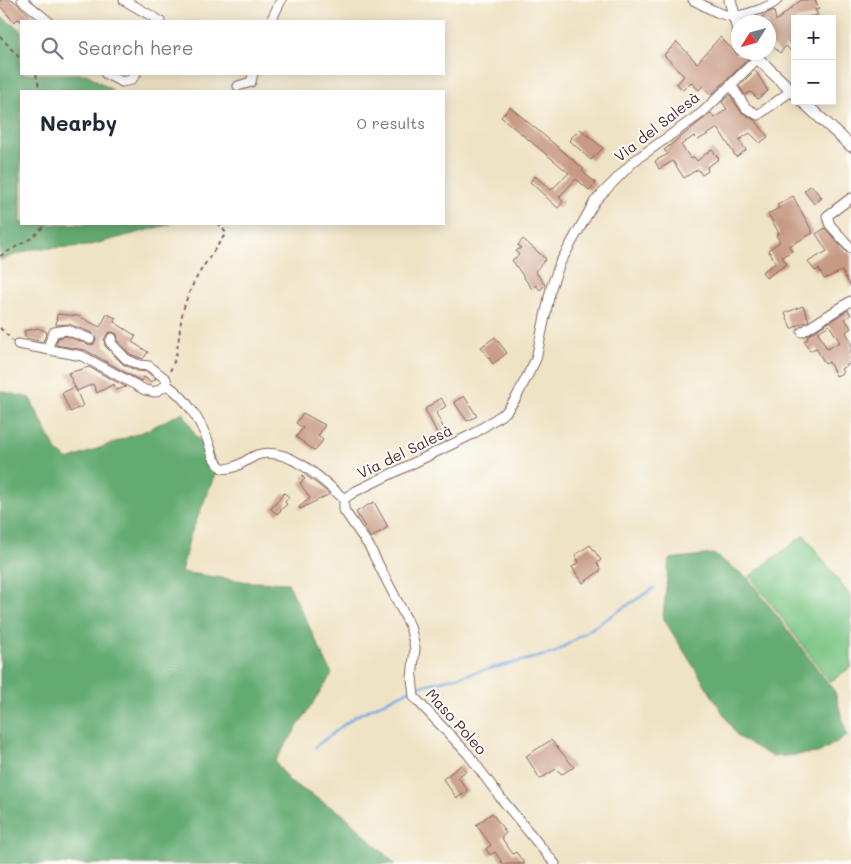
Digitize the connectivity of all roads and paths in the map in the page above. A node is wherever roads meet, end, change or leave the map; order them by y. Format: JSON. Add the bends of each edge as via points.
{"nodes":[{"id":1,"x":22,"y":0,"type":"edge"},
{"id":2,"x":124,"y":0,"type":"edge"},
{"id":3,"x":281,"y":0,"type":"edge"},
{"id":4,"x":693,"y":0,"type":"edge"},
{"id":5,"x":730,"y":0,"type":"edge"},
{"id":6,"x":777,"y":0,"type":"edge"},
{"id":7,"x":731,"y":15,"type":"edge"},
{"id":8,"x":734,"y":15,"type":"edge"},
{"id":9,"x":738,"y":15,"type":"edge"},
{"id":10,"x":47,"y":20,"type":"edge"},
{"id":11,"x":158,"y":20,"type":"edge"},
{"id":12,"x":271,"y":20,"type":"edge"},
{"id":13,"x":0,"y":36,"type":"edge"},
{"id":14,"x":20,"y":59,"type":"edge"},
{"id":15,"x":751,"y":60,"type":"edge"},
{"id":16,"x":758,"y":60,"type":"edge"},
{"id":17,"x":36,"y":75,"type":"edge"},
{"id":18,"x":108,"y":75,"type":"edge"},
{"id":19,"x":135,"y":75,"type":"edge"},
{"id":20,"x":253,"y":75,"type":"edge"},
{"id":21,"x":731,"y":85,"type":"junction"},
{"id":22,"x":238,"y":86,"type":"dead end"},
{"id":23,"x":40,"y":90,"type":"edge"},
{"id":24,"x":791,"y":90,"type":"edge"},
{"id":25,"x":791,"y":93,"type":"edge"},
{"id":26,"x":806,"y":105,"type":"edge"},
{"id":27,"x":851,"y":146,"type":"edge"},
{"id":28,"x":851,"y":198,"type":"edge"},
{"id":29,"x":45,"y":225,"type":"edge"},
{"id":30,"x":220,"y":225,"type":"edge"},
{"id":31,"x":851,"y":248,"type":"edge"},
{"id":32,"x":0,"y":256,"type":"edge"},
{"id":33,"x":851,"y":301,"type":"edge"},
{"id":34,"x":0,"y":328,"type":"edge"},
{"id":35,"x":802,"y":332,"type":"dead end"},
{"id":36,"x":112,"y":338,"type":"dead end"},
{"id":37,"x":90,"y":339,"type":"dead end"},
{"id":38,"x":18,"y":344,"type":"joint"},
{"id":39,"x":47,"y":349,"type":"junction"},
{"id":40,"x":166,"y":382,"type":"junction"},
{"id":41,"x":344,"y":499,"type":"junction"},
{"id":42,"x":554,"y":864,"type":"edge"}],
"edges":[{"from":1,"to":10,"type":"street"},
{"from":2,"to":11,"type":"street"},
{"from":3,"to":12,"type":"street"},
{"from":4,"to":7,"type":"street"},
{"from":5,"to":8,"type":"street"},
{"from":6,"to":9,"type":"street","via":[[771,6]]},
{"from":13,"to":14,"type":"path"},
{"from":15,"to":21,"type":"street","name":"Via del Salesà"},
{"from":16,"to":24,"type":"street"},
{"from":17,"to":23,"type":"path"},
{"from":18,"to":19,"type":"street","via":[[122,82]]},
{"from":20,"to":22,"type":"street","via":[[251,82]]},
{"from":21,"to":25,"type":"street","via":[[746,108],[758,115]]},
{"from":21,"to":41,"type":"street","name":"Via del Salesà","via":[[691,121],[634,160],[595,200],[560,263],[551,288],[536,359],[506,412],[473,434]]},
{"from":26,"to":27,"type":"street"},
{"from":28,"to":31,"type":"street","via":[[827,216],[830,226]]},
{"from":29,"to":32,"type":"path","via":[[33,237]]},
{"from":30,"to":40,"type":"path","via":[[226,233],[200,272],[184,310],[177,357]]},
{"from":33,"to":35,"type":"street"},
{"from":34,"to":38,"type":"path"},
{"from":36,"to":40,"type":"street","via":[[110,342],[126,359],[149,366]]},
{"from":37,"to":39,"type":"street","via":[[67,330],[54,332]]},
{"from":38,"to":39,"type":"street"},
{"from":39,"to":40,"type":"street","via":[[82,356],[145,390],[155,392]]},
{"from":40,"to":41,"type":"street","via":[[178,392],[196,417],[211,457],[222,468],[231,468],[257,455],[280,456],[303,465]]},
{"from":41,"to":42,"type":"street","name":"Maso Poleo","via":[[344,510],[369,546],[410,626],[415,648],[414,697],[468,754]]}]}
